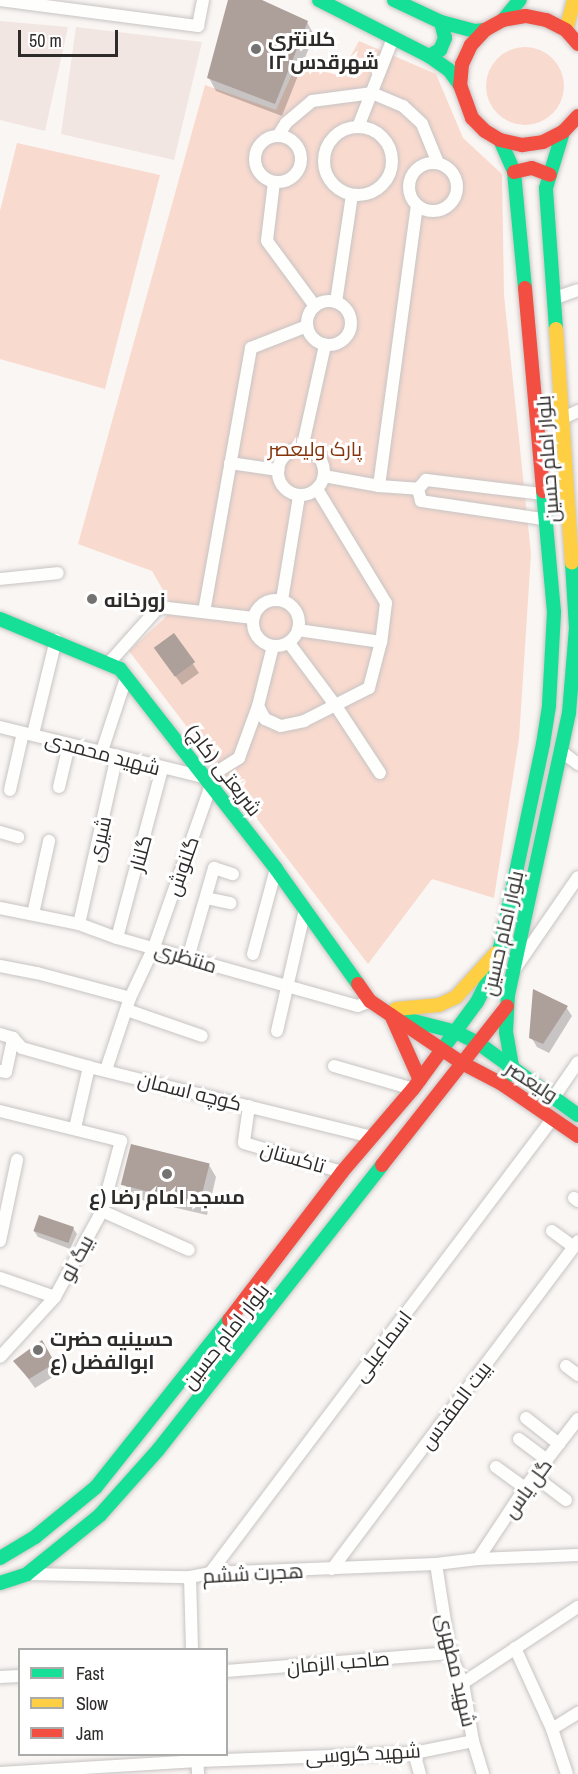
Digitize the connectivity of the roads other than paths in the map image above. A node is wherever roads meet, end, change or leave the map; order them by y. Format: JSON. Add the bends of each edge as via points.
{"nodes":[{"id":1,"x":0,"y":0,"type":"edge"},
{"id":2,"x":203,"y":0,"type":"edge"},
{"id":3,"x":319,"y":0,"type":"edge"},
{"id":4,"x":394,"y":0,"type":"edge"},
{"id":5,"x":520,"y":0,"type":"edge"},
{"id":6,"x":574,"y":0,"type":"edge"},
{"id":7,"x":50,"y":3,"type":"edge"},
{"id":8,"x":503,"y":20,"type":"junction"},
{"id":9,"x":441,"y":22,"type":"junction"},
{"id":10,"x":485,"y":30,"type":"junction"},
{"id":11,"x":566,"y":30,"type":"junction"},
{"id":12,"x":393,"y":38,"type":"junction"},
{"id":13,"x":578,"y":45,"type":"edge"},
{"id":14,"x":429,"y":56,"type":"junction"},
{"id":15,"x":460,"y":85,"type":"junction"},
{"id":16,"x":372,"y":93,"type":"junction"},
{"id":17,"x":573,"y":125,"type":"edge"},
{"id":18,"x":358,"y":127,"type":"junction"},
{"id":19,"x":278,"y":136,"type":"junction"},
{"id":20,"x":500,"y":140,"type":"junction"},
{"id":21,"x":438,"y":163,"type":"junction"},
{"id":22,"x":514,"y":172,"type":"junction"},
{"id":23,"x":550,"y":175,"type":"junction"},
{"id":24,"x":274,"y":183,"type":"junction"},
{"id":25,"x":352,"y":195,"type":"junction"},
{"id":26,"x":417,"y":206,"type":"junction"},
{"id":27,"x":578,"y":290,"type":"edge"},
{"id":28,"x":555,"y":298,"type":"junction"},
{"id":29,"x":336,"y":302,"type":"junction"},
{"id":30,"x":315,"y":306,"type":"junction"},
{"id":31,"x":307,"y":326,"type":"junction"},
{"id":32,"x":326,"y":345,"type":"junction"},
{"id":33,"x":578,"y":411,"type":"edge"},
{"id":34,"x":563,"y":418,"type":"junction"},
{"id":35,"x":578,"y":434,"type":"edge"},
{"id":36,"x":302,"y":449,"type":"junction"},
{"id":37,"x":230,"y":463,"type":"junction"},
{"id":38,"x":278,"y":470,"type":"junction"},
{"id":39,"x":324,"y":476,"type":"junction"},
{"id":40,"x":379,"y":486,"type":"junction"},
{"id":41,"x":317,"y":489,"type":"junction"},
{"id":42,"x":418,"y":489,"type":"junction"},
{"id":43,"x":542,"y":494,"type":"junction"},
{"id":44,"x":299,"y":496,"type":"junction"},
{"id":45,"x":543,"y":519,"type":"junction"},
{"id":46,"x":575,"y":547,"type":"edge"},
{"id":47,"x":58,"y":573,"type":"dead end"},
{"id":48,"x":0,"y":579,"type":"edge"},
{"id":49,"x":282,"y":600,"type":"junction"},
{"id":50,"x":204,"y":612,"type":"junction"},
{"id":51,"x":253,"y":618,"type":"junction"},
{"id":52,"x":0,"y":619,"type":"edge"},
{"id":53,"x":298,"y":630,"type":"junction"},
{"id":54,"x":56,"y":640,"type":"junction"},
{"id":55,"x":381,"y":642,"type":"junction"},
{"id":56,"x":288,"y":643,"type":"junction"},
{"id":57,"x":273,"y":646,"type":"junction"},
{"id":58,"x":108,"y":664,"type":"junction"},
{"id":59,"x":126,"y":678,"type":"junction"},
{"id":60,"x":258,"y":706,"type":"junction"},
{"id":61,"x":336,"y":706,"type":"junction"},
{"id":62,"x":574,"y":709,"type":"edge"},
{"id":63,"x":0,"y":727,"type":"edge"},
{"id":64,"x":28,"y":733,"type":"junction"},
{"id":65,"x":69,"y":744,"type":"junction"},
{"id":66,"x":102,"y":751,"type":"junction"},
{"id":67,"x":562,"y":752,"type":"junction"},
{"id":68,"x":117,"y":754,"type":"junction"},
{"id":69,"x":578,"y":764,"type":"edge"},
{"id":70,"x":162,"y":769,"type":"junction"},
{"id":71,"x":380,"y":773,"type":"dead end"},
{"id":72,"x":209,"y":781,"type":"junction"},
{"id":73,"x":59,"y":787,"type":"dead end"},
{"id":74,"x":10,"y":790,"type":"dead end"},
{"id":75,"x":0,"y":832,"type":"edge"},
{"id":76,"x":18,"y":837,"type":"dead end"},
{"id":77,"x":49,"y":841,"type":"dead end"},
{"id":78,"x":276,"y":869,"type":"junction"},
{"id":79,"x":233,"y":874,"type":"dead end"},
{"id":80,"x":578,"y":878,"type":"edge"},
{"id":81,"x":206,"y":898,"type":"junction"},
{"id":82,"x":230,"y":903,"type":"dead end"},
{"id":83,"x":0,"y":908,"type":"edge"},
{"id":84,"x":305,"y":910,"type":"junction"},
{"id":85,"x":33,"y":914,"type":"junction"},
{"id":86,"x":79,"y":924,"type":"junction"},
{"id":87,"x":117,"y":938,"type":"junction"},
{"id":88,"x":154,"y":947,"type":"junction"},
{"id":89,"x":500,"y":948,"type":"junction"},
{"id":90,"x":253,"y":954,"type":"dead end"},
{"id":91,"x":188,"y":958,"type":"junction"},
{"id":92,"x":0,"y":966,"type":"edge"},
{"id":93,"x":516,"y":968,"type":"junction"},
{"id":94,"x":286,"y":987,"type":"junction"},
{"id":95,"x":128,"y":1004,"type":"junction"},
{"id":96,"x":507,"y":1006,"type":"junction"},
{"id":97,"x":381,"y":1008,"type":"junction"},
{"id":98,"x":277,"y":1031,"type":"dead end"},
{"id":99,"x":456,"y":1032,"type":"junction"},
{"id":100,"x":0,"y":1034,"type":"edge"},
{"id":101,"x":202,"y":1036,"type":"dead end"},
{"id":102,"x":13,"y":1038,"type":"junction"},
{"id":103,"x":478,"y":1043,"type":"junction"},
{"id":104,"x":442,"y":1050,"type":"junction"},
{"id":105,"x":578,"y":1062,"type":"edge"},
{"id":106,"x":462,"y":1063,"type":"junction"},
{"id":107,"x":334,"y":1066,"type":"dead end"},
{"id":108,"x":512,"y":1066,"type":"junction"},
{"id":109,"x":89,"y":1067,"type":"junction"},
{"id":110,"x":106,"y":1070,"type":"junction"},
{"id":111,"x":3,"y":1072,"type":"edge"},
{"id":112,"x":502,"y":1084,"type":"junction"},
{"id":113,"x":416,"y":1085,"type":"junction"},
{"id":114,"x":554,"y":1097,"type":"junction"},
{"id":115,"x":249,"y":1106,"type":"junction"},
{"id":116,"x":0,"y":1111,"type":"edge"},
{"id":117,"x":578,"y":1114,"type":"edge"},
{"id":118,"x":553,"y":1118,"type":"junction"},
{"id":119,"x":75,"y":1128,"type":"junction"},
{"id":120,"x":578,"y":1136,"type":"edge"},
{"id":121,"x":372,"y":1137,"type":"junction"},
{"id":122,"x":17,"y":1160,"type":"dead end"},
{"id":123,"x":342,"y":1172,"type":"junction"},
{"id":124,"x":102,"y":1211,"type":"junction"},
{"id":125,"x":552,"y":1231,"type":"dead end"},
{"id":126,"x":0,"y":1242,"type":"edge"},
{"id":127,"x":576,"y":1244,"type":"edge"},
{"id":128,"x":189,"y":1250,"type":"dead end"},
{"id":129,"x":0,"y":1278,"type":"edge"},
{"id":130,"x":56,"y":1297,"type":"junction"},
{"id":131,"x":0,"y":1357,"type":"edge"},
{"id":132,"x":198,"y":1360,"type":"junction"},
{"id":133,"x":566,"y":1366,"type":"dead end"},
{"id":134,"x":578,"y":1375,"type":"edge"},
{"id":135,"x":219,"y":1376,"type":"junction"},
{"id":136,"x":526,"y":1418,"type":"dead end"},
{"id":137,"x":577,"y":1424,"type":"edge"},
{"id":138,"x":519,"y":1439,"type":"dead end"},
{"id":139,"x":559,"y":1444,"type":"junction"},
{"id":140,"x":547,"y":1460,"type":"junction"},
{"id":141,"x":496,"y":1467,"type":"dead end"},
{"id":142,"x":534,"y":1476,"type":"junction"},
{"id":143,"x":525,"y":1488,"type":"junction"},
{"id":144,"x":566,"y":1500,"type":"dead end"},
{"id":145,"x":578,"y":1554,"type":"edge"},
{"id":146,"x":0,"y":1558,"type":"edge"},
{"id":147,"x":478,"y":1559,"type":"junction"},
{"id":148,"x":436,"y":1564,"type":"junction"},
{"id":149,"x":332,"y":1569,"type":"junction"},
{"id":150,"x":210,"y":1573,"type":"junction"},
{"id":151,"x":27,"y":1574,"type":"junction"},
{"id":152,"x":190,"y":1577,"type":"junction"},
{"id":153,"x":0,"y":1584,"type":"edge"},
{"id":154,"x":578,"y":1607,"type":"edge"},
{"id":155,"x":192,"y":1648,"type":"edge"},
{"id":156,"x":515,"y":1648,"type":"junction"},
{"id":157,"x":450,"y":1653,"type":"junction"},
{"id":158,"x":228,"y":1671,"type":"edge"},
{"id":159,"x":18,"y":1676,"type":"edge"},
{"id":160,"x":0,"y":1677,"type":"edge"},
{"id":161,"x":463,"y":1683,"type":"junction"},
{"id":162,"x":578,"y":1713,"type":"edge"},
{"id":163,"x":552,"y":1729,"type":"junction"},
{"id":164,"x":473,"y":1741,"type":"junction"},
{"id":165,"x":414,"y":1753,"type":"junction"},
{"id":166,"x":197,"y":1758,"type":"edge"},
{"id":167,"x":5,"y":1773,"type":"edge"},
{"id":168,"x":198,"y":1774,"type":"edge"},
{"id":169,"x":420,"y":1774,"type":"edge"},
{"id":170,"x":483,"y":1774,"type":"edge"},
{"id":171,"x":567,"y":1774,"type":"edge"}],
"edges":[{"from":1,"to":7,"type":"street"},
{"from":2,"to":7,"type":"street","via":[[198,26]]},
{"from":3,"to":12,"type":"main road"},
{"from":4,"to":9,"type":"main road"},
{"from":5,"to":8,"type":"main road"},
{"from":6,"to":11,"type":"main road"},
{"from":8,"to":10,"type":"main road"},
{"from":8,"to":11,"type":"main road","via":[[525,16],[546,20]]},
{"from":9,"to":10,"type":"main road"},
{"from":9,"to":14,"type":"main road","via":[[445,38],[440,50]]},
{"from":10,"to":15,"type":"main road","via":[[471,45],[462,64]]},
{"from":11,"to":13,"type":"main road"},
{"from":12,"to":14,"type":"main road"},
{"from":12,"to":16,"type":"street"},
{"from":14,"to":15,"type":"main road","via":[[449,70]]},
{"from":15,"to":20,"type":"main road","via":[[472,118]]},
{"from":16,"to":18,"type":"street"},
{"from":16,"to":19,"type":"street","via":[[312,101],[286,123]]},
{"from":16,"to":21,"type":"street","via":[[403,106],[422,124]]},
{"from":17,"to":20,"type":"main road","via":[[543,142],[522,145]]},
{"from":17,"to":23,"type":"main road","name":"بلوار امام حسین"},
{"from":18,"to":25,"type":"street","via":[[337,134],[329,142],[323,164],[333,184]]},
{"from":18,"to":25,"type":"street","via":[[379,134],[392,160],[387,179],[380,187]]},
{"from":19,"to":24,"type":"street","via":[[263,141],[255,161],[261,175]]},
{"from":19,"to":24,"type":"street","via":[[298,146],[302,161],[296,176]]},
{"from":20,"to":22,"type":"main road","name":"بلوار امام حسین"},
{"from":21,"to":26,"type":"street","via":[[423,165],[411,176],[409,192]]},
{"from":21,"to":26,"type":"street","via":[[456,177],[454,200],[448,207],[433,212]]},
{"from":22,"to":23,"type":"main road","via":[[532,168]]},
{"from":22,"to":43,"type":"main road","name":"بلوار امام حسین"},
{"from":23,"to":28,"type":"main road","name":"بلوار امام حسین","via":[[546,188]]},
{"from":24,"to":30,"type":"street","via":[[267,241]]},
{"from":25,"to":29,"type":"street"},
{"from":26,"to":40,"type":"street"},
{"from":27,"to":28,"type":"street"},
{"from":28,"to":34,"type":"main road","name":"بلوار امام حسین"},
{"from":29,"to":30,"type":"street"},
{"from":29,"to":32,"type":"street","via":[[351,318],[350,332],[340,343]]},
{"from":30,"to":31,"type":"street"},
{"from":31,"to":32,"type":"street","via":[[313,339]]},
{"from":31,"to":37,"type":"street","via":[[251,348]]},
{"from":32,"to":36,"type":"street"},
{"from":33,"to":34,"type":"street"},
{"from":34,"to":35,"type":"main road"},
{"from":34,"to":46,"type":"main road","name":"بلوار امام حسین"},
{"from":36,"to":38,"type":"street","via":[[289,452]]},
{"from":36,"to":39,"type":"street","via":[[316,455]]},
{"from":37,"to":38,"type":"street"},
{"from":37,"to":50,"type":"street"},
{"from":38,"to":44,"type":"street","via":[[280,484]]},
{"from":39,"to":40,"type":"street"},
{"from":39,"to":41,"type":"street"},
{"from":40,"to":42,"type":"street"},
{"from":41,"to":44,"type":"street"},
{"from":41,"to":55,"type":"street","via":[[386,603]]},
{"from":42,"to":43,"type":"street","via":[[426,480]]},
{"from":42,"to":45,"type":"street","via":[[421,501]]},
{"from":43,"to":45,"type":"main road","name":"بلوار امام حسین"},
{"from":44,"to":49,"type":"street"},
{"from":45,"to":89,"type":"main road","name":"بلوار امام حسین","via":[[554,612],[549,705]]},
{"from":46,"to":62,"type":"main road","name":"بلوار امام حسین"},
{"from":47,"to":48,"type":"street"},
{"from":49,"to":51,"type":"street","via":[[267,601]]},
{"from":49,"to":53,"type":"street","via":[[298,615]]},
{"from":50,"to":51,"type":"street"},
{"from":50,"to":58,"type":"street","via":[[159,607]]},
{"from":51,"to":57,"type":"street","via":[[252,626],[259,639]]},
{"from":52,"to":54,"type":"main road","name":"شریعتی (کاج)"},
{"from":53,"to":55,"type":"street"},
{"from":53,"to":56,"type":"street"},
{"from":54,"to":58,"type":"main road","name":"شریعتی (کاج)"},
{"from":54,"to":64,"type":"street"},
{"from":55,"to":61,"type":"street","via":[[369,688]]},
{"from":56,"to":57,"type":"street"},
{"from":56,"to":61,"type":"street"},
{"from":57,"to":60,"type":"street"},
{"from":58,"to":59,"type":"main road","name":"شریعتی (کاج)","via":[[120,669]]},
{"from":59,"to":66,"type":"street"},
{"from":59,"to":72,"type":"main road","name":"شریعتی (کاج)"},
{"from":60,"to":61,"type":"street","via":[[265,719],[281,726],[304,721]]},
{"from":60,"to":72,"type":"street","via":[[239,758]]},
{"from":61,"to":71,"type":"street"},
{"from":62,"to":67,"type":"main road","name":"بلوار امام حسین"},
{"from":63,"to":64,"type":"street","name":"شهید محمدی"},
{"from":64,"to":65,"type":"street","name":"شهید محمدی"},
{"from":64,"to":74,"type":"street"},
{"from":65,"to":66,"type":"street","name":"شهید محمدی"},
{"from":65,"to":73,"type":"street"},
{"from":66,"to":68,"type":"street","name":"شهید محمدی"},
{"from":67,"to":69,"type":"street"},
{"from":67,"to":93,"type":"main road","name":"بلوار امام حسین"},
{"from":68,"to":70,"type":"street","name":"شهید محمدی"},
{"from":68,"to":86,"type":"street","name":"شیری"},
{"from":70,"to":72,"type":"street","name":"شهید محمدی"},
{"from":70,"to":87,"type":"street","name":"گلنار"},
{"from":72,"to":78,"type":"main road","name":"شریعتی (کاج)"},
{"from":72,"to":88,"type":"street","name":"گلنوش"},
{"from":75,"to":76,"type":"street"},
{"from":77,"to":85,"type":"street"},
{"from":78,"to":84,"type":"main road","name":"شریعتی (کاج)"},
{"from":78,"to":90,"type":"street"},
{"from":79,"to":81,"type":"street","via":[[214,867]]},
{"from":80,"to":93,"type":"street"},
{"from":81,"to":82,"type":"street"},
{"from":81,"to":91,"type":"street"},
{"from":83,"to":85,"type":"street","name":"منتظری"},
{"from":84,"to":94,"type":"street"},
{"from":84,"to":97,"type":"main road","name":"شریعتی (کاج)"},
{"from":85,"to":86,"type":"street","name":"منتظری"},
{"from":86,"to":87,"type":"street","name":"منتظری"},
{"from":87,"to":88,"type":"street","name":"منتظری"},
{"from":88,"to":91,"type":"street","name":"منتظری"},
{"from":88,"to":95,"type":"street","name":"گلنوش"},
{"from":89,"to":97,"type":"main road","via":[[456,997],[418,1009]]},
{"from":89,"to":99,"type":"main road","name":"بلوار امام حسین","via":[[477,1002]]},
{"from":91,"to":94,"type":"street","name":"منتظری"},
{"from":92,"to":95,"type":"street","via":[[38,973]]},
{"from":93,"to":96,"type":"main road","name":"بلوار امام حسین"},
{"from":94,"to":97,"type":"street","name":"منتظری","via":[[358,1006]]},
{"from":94,"to":98,"type":"street"},
{"from":95,"to":101,"type":"street"},
{"from":95,"to":110,"type":"street","name":"گلنوش"},
{"from":96,"to":103,"type":"main road","name":"بلوار امام حسین"},
{"from":96,"to":108,"type":"main road","via":[[506,1032]]},
{"from":97,"to":99,"type":"main road","name":"ولیعصر"},
{"from":97,"to":104,"type":"main road","name":"ولیعصر"},
{"from":97,"to":113,"type":"main road"},
{"from":99,"to":103,"type":"main road","name":"ولیعصر"},
{"from":99,"to":104,"type":"main road","name":"بلوار امام حسین"},
{"from":100,"to":102,"type":"street","name":"کوچه اسمان"},
{"from":102,"to":109,"type":"street","name":"کوچه اسمان","via":[[22,1048]]},
{"from":102,"to":111,"type":"street"},
{"from":103,"to":106,"type":"main road","name":"بلوار امام حسین"},
{"from":103,"to":108,"type":"main road","name":"ولیعصر"},
{"from":104,"to":106,"type":"main road","name":"ولیعصر"},
{"from":104,"to":113,"type":"main road","name":"بلوار امام حسین"},
{"from":105,"to":114,"type":"street"},
{"from":106,"to":112,"type":"main road","name":"ولیعصر"},
{"from":106,"to":135,"type":"main road","name":"بلوار امام حسین"},
{"from":107,"to":113,"type":"street"},
{"from":108,"to":112,"type":"main road"},
{"from":108,"to":114,"type":"main road","name":"ولیعصر"},
{"from":109,"to":110,"type":"street","name":"کوچه اسمان"},
{"from":109,"to":119,"type":"street"},
{"from":110,"to":115,"type":"street","name":"کوچه اسمان"},
{"from":112,"to":118,"type":"main road","name":"ولیعصر"},
{"from":113,"to":121,"type":"main road","name":"بلوار امام حسین"},
{"from":114,"to":117,"type":"main road","name":"ولیعصر"},
{"from":115,"to":121,"type":"street","name":"کوچه اسمان"},
{"from":115,"to":123,"type":"street","name":"تاکستان","via":[[244,1143]]},
{"from":116,"to":119,"type":"street"},
{"from":118,"to":120,"type":"main road","name":"ولیعصر"},
{"from":118,"to":150,"type":"street","name":"اسماعیلی"},
{"from":119,"to":124,"type":"street","name":"بیگ لو","via":[[121,1141]]},
{"from":121,"to":123,"type":"main road","name":"بلوار امام حسین"},
{"from":122,"to":126,"type":"street"},
{"from":123,"to":132,"type":"main road","name":"بلوار امام حسین"},
{"from":124,"to":128,"type":"street"},
{"from":124,"to":130,"type":"street","name":"بیگ لو"},
{"from":125,"to":127,"type":"street"},
{"from":127,"to":149,"type":"street","name":"بیت المقدس"},
{"from":129,"to":130,"type":"street"},
{"from":130,"to":131,"type":"street","name":"بیگ لو"},
{"from":132,"to":135,"type":"main road"},
{"from":132,"to":146,"type":"main road","name":"بلوار امام حسین","via":[[96,1487],[35,1537]]},
{"from":133,"to":134,"type":"street"},
{"from":135,"to":151,"type":"main road","name":"بلوار امام حسین","via":[[100,1515]]},
{"from":136,"to":139,"type":"street"},
{"from":137,"to":139,"type":"street","name":"گل یاس"},
{"from":138,"to":140,"type":"street"},
{"from":139,"to":140,"type":"street","name":"گل یاس"},
{"from":140,"to":142,"type":"street","name":"گل یاس"},
{"from":141,"to":143,"type":"street"},
{"from":142,"to":143,"type":"street","name":"گل یاس"},
{"from":142,"to":144,"type":"street"},
{"from":143,"to":147,"type":"street","name":"گل یاس"},
{"from":145,"to":147,"type":"street","name":"هجرت ششم"},
{"from":147,"to":148,"type":"street","name":"هجرت ششم"},
{"from":148,"to":149,"type":"street","name":"هجرت ششم"},
{"from":148,"to":157,"type":"street","name":"شهید مطهری"},
{"from":149,"to":150,"type":"street","name":"هجرت ششم"},
{"from":150,"to":152,"type":"street","name":"هجرت ششم"},
{"from":151,"to":152,"type":"street","name":"هجرت ششم"},
{"from":151,"to":153,"type":"main road","name":"بلوار امام حسین"},
{"from":152,"to":155,"type":"street"},
{"from":154,"to":156,"type":"street"},
{"from":156,"to":161,"type":"street"},
{"from":156,"to":163,"type":"street"},
{"from":157,"to":158,"type":"street","name":"صاحب الزمان"},
{"from":157,"to":161,"type":"street","name":"شهید مطهری"},
{"from":159,"to":160,"type":"street"},
{"from":161,"to":164,"type":"street","name":"شهید مطهری"},
{"from":162,"to":163,"type":"street"},
{"from":163,"to":171,"type":"street"},
{"from":164,"to":165,"type":"street","name":"شهید گروسی"},
{"from":164,"to":170,"type":"street","name":"شهید مطهری"},
{"from":165,"to":166,"type":"street","name":"شهید گروسی"},
{"from":165,"to":169,"type":"street"},
{"from":166,"to":167,"type":"street","name":"شهید گروسی"},
{"from":166,"to":168,"type":"street"}]}
